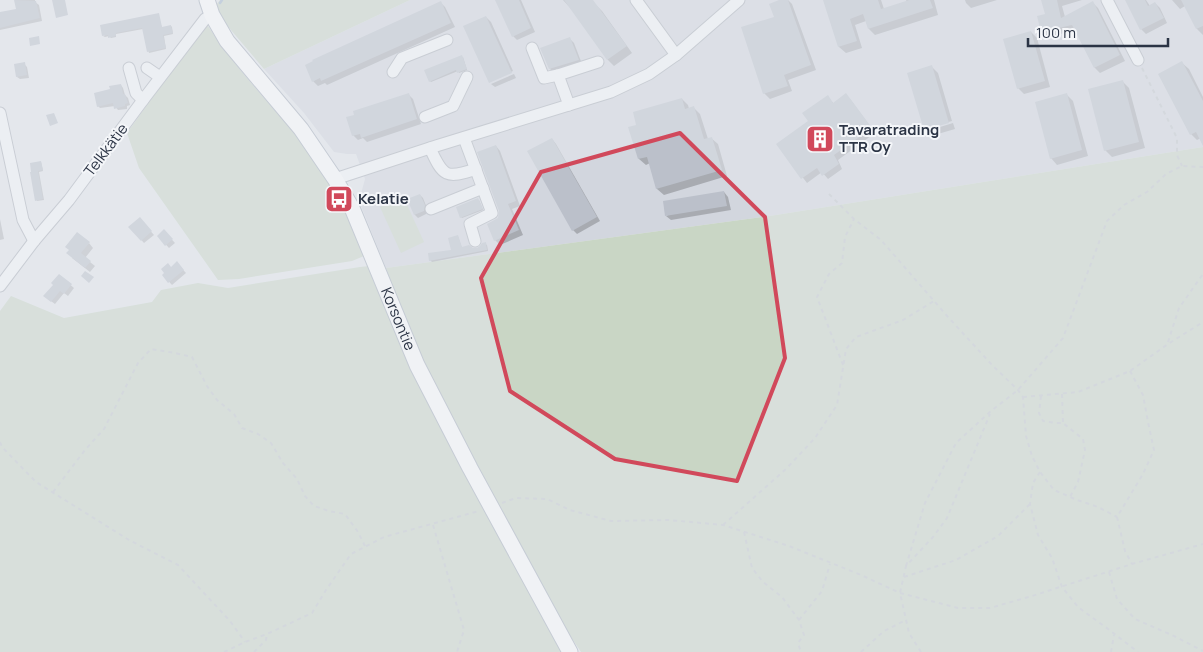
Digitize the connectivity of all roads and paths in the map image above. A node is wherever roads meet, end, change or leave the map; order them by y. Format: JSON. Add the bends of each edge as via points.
{"nodes":[{"id":1,"x":207,"y":0,"type":"edge"},
{"id":2,"x":636,"y":0,"type":"edge"},
{"id":3,"x":740,"y":0,"type":"edge"},
{"id":4,"x":1107,"y":0,"type":"edge"},
{"id":5,"x":212,"y":15,"type":"junction"},
{"id":6,"x":446,"y":40,"type":"dead end"},
{"id":7,"x":532,"y":48,"type":"dead end"},
{"id":8,"x":676,"y":55,"type":"junction"},
{"id":9,"x":1138,"y":60,"type":"joint"},
{"id":10,"x":598,"y":62,"type":"dead end"},
{"id":11,"x":129,"y":68,"type":"dead end"},
{"id":12,"x":147,"y":68,"type":"dead end"},
{"id":13,"x":393,"y":72,"type":"dead end"},
{"id":14,"x":558,"y":75,"type":"junction"},
{"id":15,"x":160,"y":77,"type":"junction"},
{"id":16,"x":467,"y":77,"type":"dead end"},
{"id":17,"x":143,"y":100,"type":"junction"},
{"id":18,"x":569,"y":105,"type":"junction"},
{"id":19,"x":0,"y":113,"type":"edge"},
{"id":20,"x":425,"y":117,"type":"dead end"},
{"id":21,"x":464,"y":138,"type":"junction"},
{"id":22,"x":430,"y":148,"type":"junction"},
{"id":23,"x":1182,"y":166,"type":"junction"},
{"id":24,"x":1203,"y":167,"type":"edge"},
{"id":25,"x":476,"y":169,"type":"junction"},
{"id":26,"x":458,"y":175,"type":"junction"},
{"id":27,"x":335,"y":179,"type":"junction"},
{"id":28,"x":482,"y":188,"type":"junction"},
{"id":29,"x":829,"y":194,"type":"dead end"},
{"id":30,"x":465,"y":195,"type":"junction"},
{"id":31,"x":431,"y":209,"type":"dead end"},
{"id":32,"x":854,"y":219,"type":"junction"},
{"id":33,"x":475,"y":241,"type":"dead end"},
{"id":34,"x":34,"y":242,"type":"junction"},
{"id":35,"x":1203,"y":274,"type":"edge"},
{"id":36,"x":1,"y":282,"type":"edge"},
{"id":37,"x":934,"y":301,"type":"junction"},
{"id":38,"x":1203,"y":322,"type":"edge"},
{"id":39,"x":1168,"y":344,"type":"junction"},
{"id":40,"x":844,"y":368,"type":"junction"},
{"id":41,"x":1130,"y":371,"type":"junction"},
{"id":42,"x":1018,"y":390,"type":"junction"},
{"id":43,"x":1062,"y":394,"type":"junction"},
{"id":44,"x":1041,"y":396,"type":"junction"},
{"id":45,"x":1023,"y":397,"type":"junction"},
{"id":46,"x":991,"y":411,"type":"junction"},
{"id":47,"x":1063,"y":423,"type":"junction"},
{"id":48,"x":0,"y":442,"type":"edge"},
{"id":49,"x":1040,"y":472,"type":"junction"},
{"id":50,"x":53,"y":492,"type":"junction"},
{"id":51,"x":1070,"y":497,"type":"junction"},
{"id":52,"x":1030,"y":504,"type":"junction"},
{"id":53,"x":491,"y":506,"type":"junction"},
{"id":54,"x":1117,"y":516,"type":"junction"},
{"id":55,"x":432,"y":524,"type":"junction"},
{"id":56,"x":723,"y":525,"type":"junction"},
{"id":57,"x":744,"y":532,"type":"junction"},
{"id":58,"x":1203,"y":544,"type":"edge"},
{"id":59,"x":366,"y":546,"type":"junction"},
{"id":60,"x":830,"y":562,"type":"junction"},
{"id":61,"x":1132,"y":564,"type":"junction"},
{"id":62,"x":906,"y":566,"type":"junction"},
{"id":63,"x":1109,"y":572,"type":"junction"},
{"id":64,"x":904,"y":577,"type":"junction"},
{"id":65,"x":1062,"y":587,"type":"junction"},
{"id":66,"x":900,"y":593,"type":"junction"},
{"id":67,"x":799,"y":620,"type":"junction"},
{"id":68,"x":906,"y":620,"type":"junction"},
{"id":69,"x":1114,"y":633,"type":"junction"},
{"id":70,"x":267,"y":634,"type":"junction"},
{"id":71,"x":245,"y":642,"type":"junction"},
{"id":72,"x":1203,"y":651,"type":"edge"},
{"id":73,"x":224,"y":652,"type":"edge"},
{"id":74,"x":254,"y":652,"type":"edge"},
{"id":75,"x":457,"y":652,"type":"edge"},
{"id":76,"x":570,"y":652,"type":"edge"},
{"id":77,"x":800,"y":652,"type":"edge"},
{"id":78,"x":861,"y":652,"type":"edge"},
{"id":79,"x":921,"y":652,"type":"edge"},
{"id":80,"x":1111,"y":652,"type":"edge"},
{"id":81,"x":1138,"y":652,"type":"edge"}],
"edges":[{"from":1,"to":5,"type":"main road","name":"Korsontie"},
{"from":2,"to":8,"type":"street"},
{"from":3,"to":8,"type":"street"},
{"from":4,"to":9,"type":"street"},
{"from":5,"to":15,"type":"street","name":"Telkkätie","via":[[205,19]]},
{"from":5,"to":27,"type":"main road","name":"Korsontie","via":[[227,41],[301,129]]},
{"from":6,"to":13,"type":"street","via":[[402,58]]},
{"from":7,"to":14,"type":"street","via":[[544,78]]},
{"from":8,"to":18,"type":"street","via":[[649,74],[611,92]]},
{"from":9,"to":23,"type":"path","via":[[1177,138]]},
{"from":10,"to":14,"type":"street"},
{"from":11,"to":17,"type":"street","via":[[136,93]]},
{"from":12,"to":15,"type":"street"},
{"from":14,"to":18,"type":"street"},
{"from":15,"to":17,"type":"street","name":"Telkkätie"},
{"from":16,"to":20,"type":"street","via":[[453,106]]},
{"from":17,"to":34,"type":"street","name":"Telkkätie"},
{"from":18,"to":21,"type":"street"},
{"from":19,"to":34,"type":"street","via":[[23,220]]},
{"from":21,"to":22,"type":"street"},
{"from":21,"to":25,"type":"street"},
{"from":22,"to":26,"type":"street","via":[[442,170],[449,175]]},
{"from":22,"to":27,"type":"street"},
{"from":23,"to":24,"type":"path"},
{"from":23,"to":42,"type":"path","via":[[1166,174],[1107,221],[1063,338]]},
{"from":25,"to":26,"type":"street"},
{"from":25,"to":28,"type":"street"},
{"from":26,"to":30,"type":"street"},
{"from":27,"to":53,"type":"main road","name":"Korsontie","via":[[352,208],[417,365]]},
{"from":28,"to":30,"type":"street"},
{"from":28,"to":33,"type":"street","via":[[492,213],[470,224]]},
{"from":29,"to":32,"type":"path"},
{"from":30,"to":31,"type":"street"},
{"from":32,"to":37,"type":"path","via":[[881,240]]},
{"from":32,"to":40,"type":"path","via":[[846,238],[842,264],[829,274],[816,297]]},
{"from":34,"to":36,"type":"street","name":"Telkkätie"},
{"from":35,"to":39,"type":"path","via":[[1179,308]]},
{"from":37,"to":40,"type":"path","via":[[903,320],[856,337],[846,349]]},
{"from":37,"to":42,"type":"path"},
{"from":38,"to":39,"type":"path"},
{"from":39,"to":41,"type":"path"},
{"from":40,"to":56,"type":"path","via":[[836,405],[815,438],[786,469]]},
{"from":41,"to":43,"type":"path","via":[[1078,392]]},
{"from":41,"to":54,"type":"path","via":[[1143,395],[1154,450]]},
{"from":42,"to":45,"type":"path"},
{"from":42,"to":46,"type":"path"},
{"from":43,"to":44,"type":"path"},
{"from":43,"to":47,"type":"path"},
{"from":44,"to":45,"type":"path"},
{"from":44,"to":47,"type":"path","via":[[1039,413],[1043,421]]},
{"from":45,"to":49,"type":"path","via":[[1026,436]]},
{"from":46,"to":62,"type":"path","via":[[948,518]]},
{"from":46,"to":62,"type":"path","via":[[956,443],[925,503]]},
{"from":47,"to":51,"type":"path","via":[[1083,439],[1085,450],[1078,482]]},
{"from":48,"to":50,"type":"path","via":[[36,482]]},
{"from":49,"to":51,"type":"path","via":[[1054,490]]},
{"from":49,"to":52,"type":"path","via":[[1033,482]]},
{"from":50,"to":59,"type":"path","via":[[104,429],[138,363],[151,349],[175,353],[192,357],[207,386],[217,400],[234,414],[242,428],[271,443],[314,506],[345,514]]},
{"from":50,"to":71,"type":"path","via":[[129,540],[178,565]]},
{"from":51,"to":54,"type":"path"},
{"from":52,"to":64,"type":"path","via":[[998,536],[956,560]]},
{"from":52,"to":65,"type":"path","via":[[1038,535],[1052,558]]},
{"from":53,"to":55,"type":"path"},
{"from":53,"to":56,"type":"path","via":[[516,498],[547,499],[570,510],[611,521],[669,520]]},
{"from":53,"to":76,"type":"main road","name":"Korsontie"},
{"from":54,"to":61,"type":"path","via":[[1125,551]]},
{"from":55,"to":59,"type":"path"},
{"from":55,"to":75,"type":"path","via":[[464,630]]},
{"from":56,"to":57,"type":"path"},
{"from":57,"to":60,"type":"path"},
{"from":57,"to":67,"type":"path","via":[[752,568],[782,597]]},
{"from":58,"to":61,"type":"path"},
{"from":59,"to":70,"type":"path","via":[[351,554],[312,613]]},
{"from":60,"to":66,"type":"path"},
{"from":60,"to":67,"type":"path","via":[[822,591]]},
{"from":61,"to":63,"type":"path"},
{"from":62,"to":64,"type":"path"},
{"from":63,"to":65,"type":"path"},
{"from":63,"to":72,"type":"path","via":[[1117,599],[1135,619]]},
{"from":64,"to":66,"type":"path"},
{"from":65,"to":66,"type":"path","via":[[990,608],[958,608]]},
{"from":65,"to":69,"type":"path","via":[[1078,607]]},
{"from":66,"to":68,"type":"path"},
{"from":67,"to":77,"type":"path","via":[[804,635],[798,643]]},
{"from":68,"to":78,"type":"path","via":[[884,630]]},
{"from":68,"to":79,"type":"path"},
{"from":69,"to":80,"type":"path"},
{"from":69,"to":81,"type":"path"},
{"from":70,"to":71,"type":"path"},
{"from":70,"to":74,"type":"path","via":[[266,640]]},
{"from":71,"to":73,"type":"path"}]}
